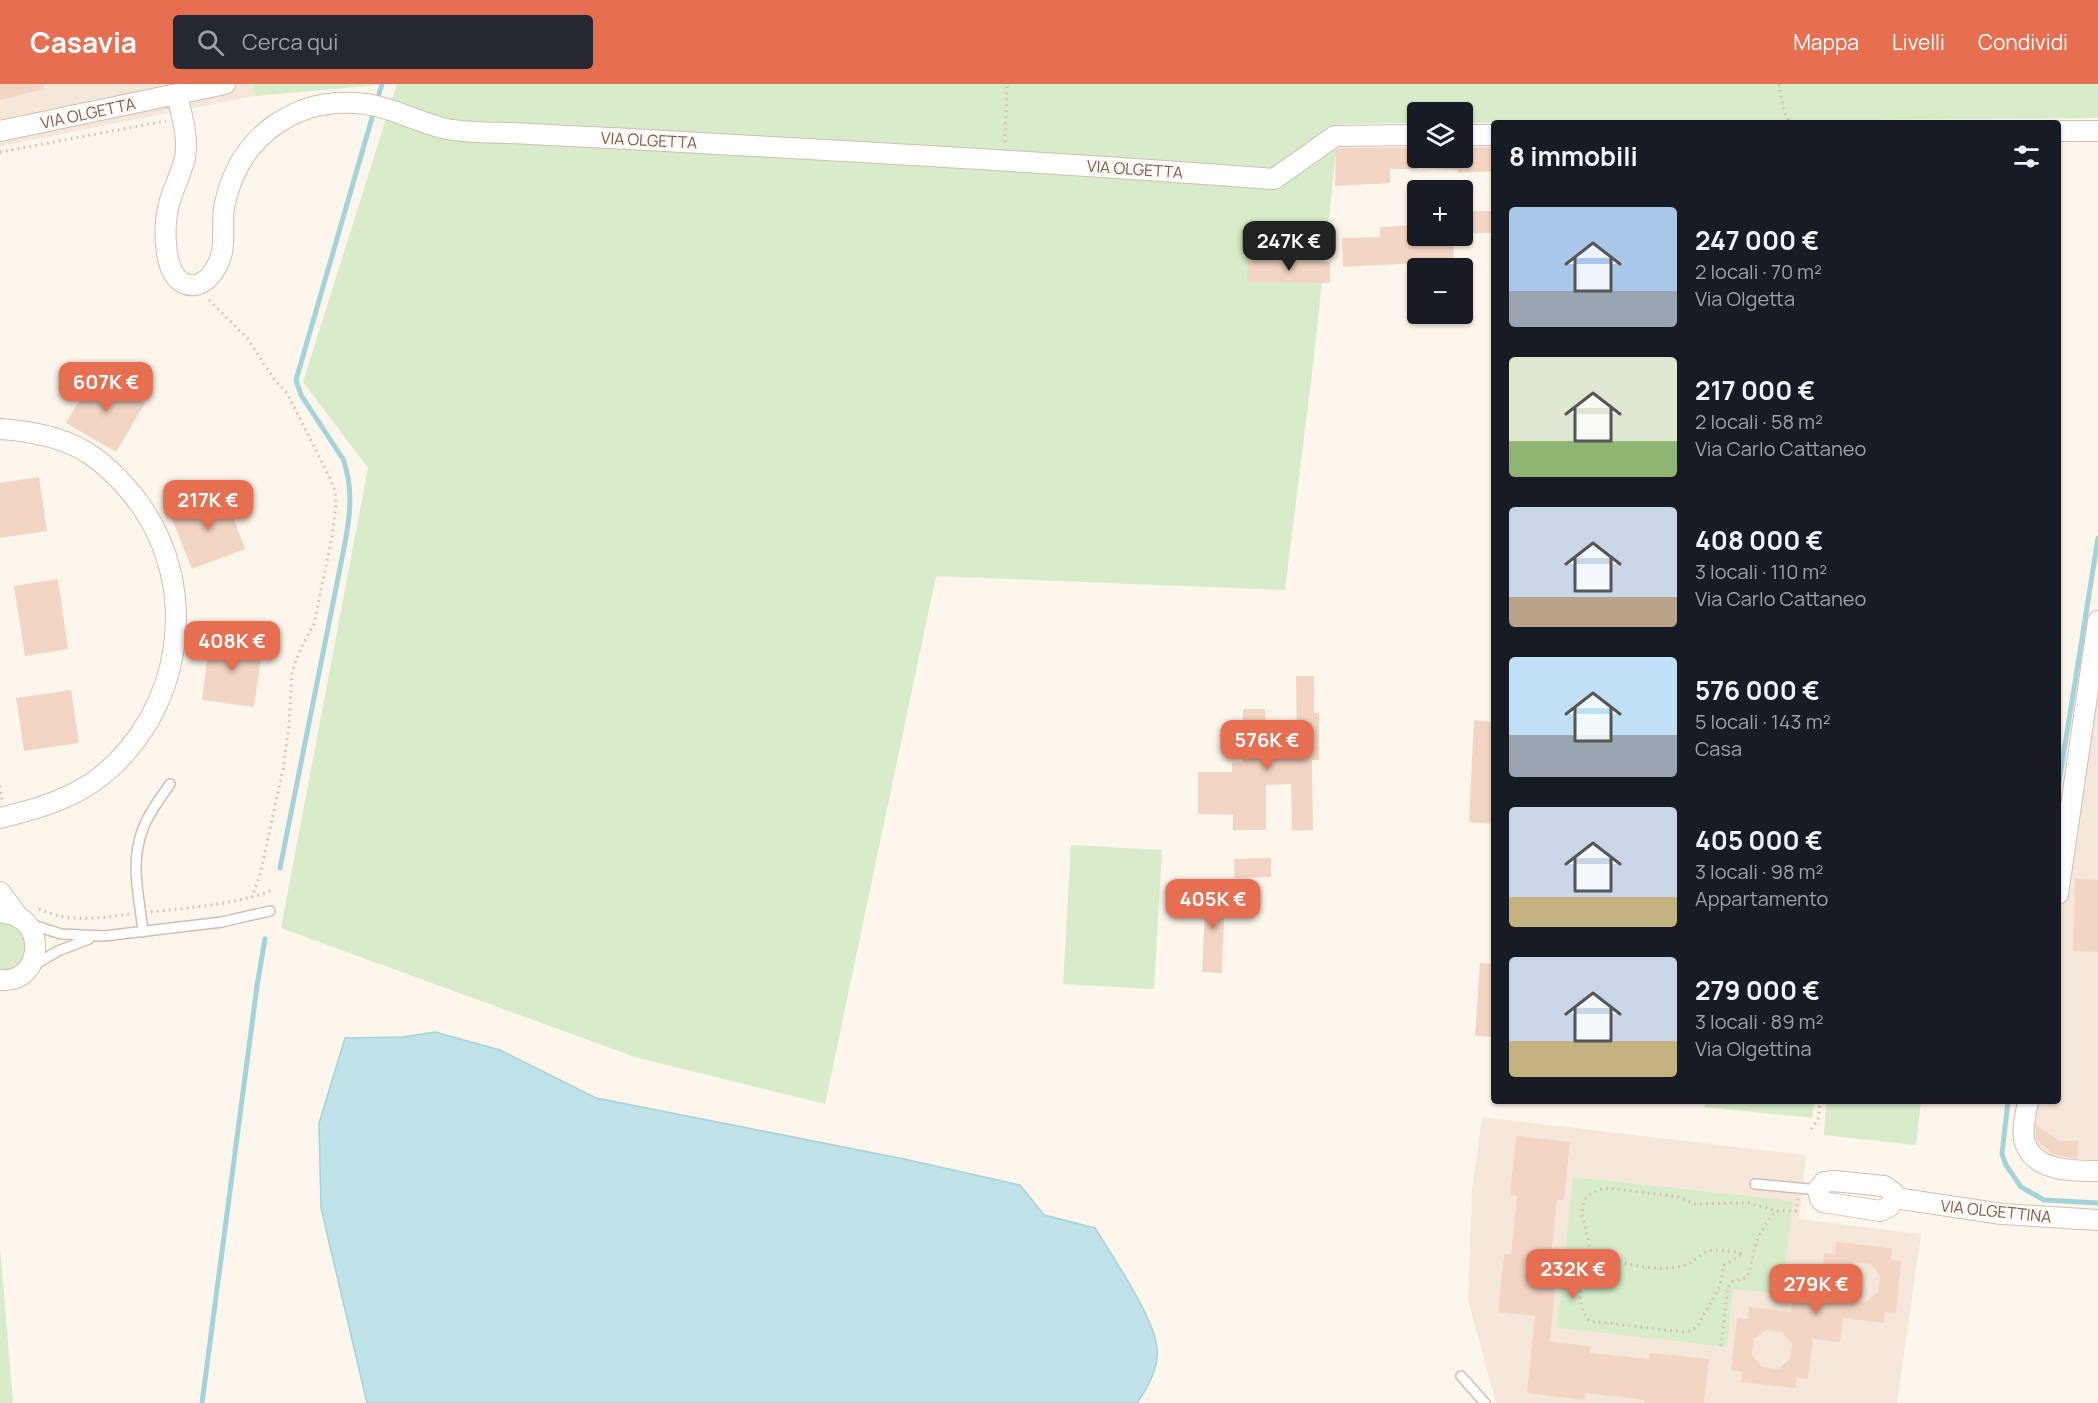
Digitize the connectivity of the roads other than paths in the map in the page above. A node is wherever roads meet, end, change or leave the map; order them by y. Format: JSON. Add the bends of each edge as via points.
{"nodes":[{"id":1,"x":225,"y":84,"type":"edge"},
{"id":2,"x":139,"y":93,"type":"edge"},
{"id":3,"x":177,"y":94,"type":"junction"},
{"id":4,"x":0,"y":131,"type":"edge"},
{"id":5,"x":2061,"y":131,"type":"edge"},
{"id":6,"x":2098,"y":131,"type":"edge"},
{"id":7,"x":1407,"y":135,"type":"edge"},
{"id":8,"x":1473,"y":135,"type":"edge"},
{"id":9,"x":1491,"y":135,"type":"edge"},
{"id":10,"x":0,"y":429,"type":"edge"},
{"id":11,"x":2098,"y":621,"type":"edge"},
{"id":12,"x":170,"y":784,"type":"dead end"},
{"id":13,"x":0,"y":818,"type":"edge"},
{"id":14,"x":2061,"y":874,"type":"edge"},
{"id":15,"x":0,"y":892,"type":"edge"},
{"id":16,"x":270,"y":911,"type":"dead end"},
{"id":17,"x":14,"y":917,"type":"edge"},
{"id":18,"x":143,"y":932,"type":"junction"},
{"id":19,"x":105,"y":936,"type":"junction"},
{"id":20,"x":25,"y":972,"type":"junction"},
{"id":21,"x":0,"y":980,"type":"edge"},
{"id":22,"x":2028,"y":1104,"type":"edge"},
{"id":23,"x":2098,"y":1171,"type":"edge"},
{"id":24,"x":1755,"y":1184,"type":"dead end"},
{"id":25,"x":1809,"y":1189,"type":"dead end"},
{"id":26,"x":1894,"y":1198,"type":"dead end"},
{"id":27,"x":2098,"y":1220,"type":"edge"},
{"id":28,"x":1461,"y":1376,"type":"dead end"},
{"id":29,"x":1485,"y":1403,"type":"edge"}],
"edges":[{"from":1,"to":3,"type":"street","name":"VIA OLGETTA"},
{"from":2,"to":3,"type":"street","name":"VIA OLGETTA"},
{"from":2,"to":4,"type":"street","name":"VIA OLGETTA"},
{"from":3,"to":7,"type":"street","name":"VIA OLGETTA","via":[[186,153],[168,206],[166,244],[175,275],[184,283],[197,284],[216,270],[223,249],[224,206],[230,183],[256,141],[290,114],[338,103],[384,108],[449,129],[1274,179],[1335,136]]},
{"from":5,"to":6,"type":"street"},
{"from":8,"to":9,"type":"street"},
{"from":10,"to":13,"type":"street","via":[[45,435],[68,443],[91,455],[119,479],[147,514],[164,547],[177,612],[176,645],[168,678],[153,713],[131,747],[78,792],[45,807]]},
{"from":11,"to":14,"type":"street"},
{"from":12,"to":18,"type":"lane","via":[[140,836],[137,852]]},
{"from":15,"to":17,"type":"street"},
{"from":16,"to":18,"type":"lane","via":[[222,922]]},
{"from":17,"to":19,"type":"lane","via":[[61,934]]},
{"from":17,"to":20,"type":"street","via":[[32,930],[36,941],[36,952]]},
{"from":18,"to":19,"type":"lane"},
{"from":19,"to":20,"type":"lane","via":[[72,944]]},
{"from":20,"to":21,"type":"street"},
{"from":22,"to":23,"type":"street","via":[[2024,1142],[2031,1153],[2054,1168]]},
{"from":24,"to":25,"type":"lane"},
{"from":26,"to":27,"type":"street","name":"VIA OLGETTINA","via":[[2001,1214]]},
{"from":28,"to":29,"type":"lane"}]}
